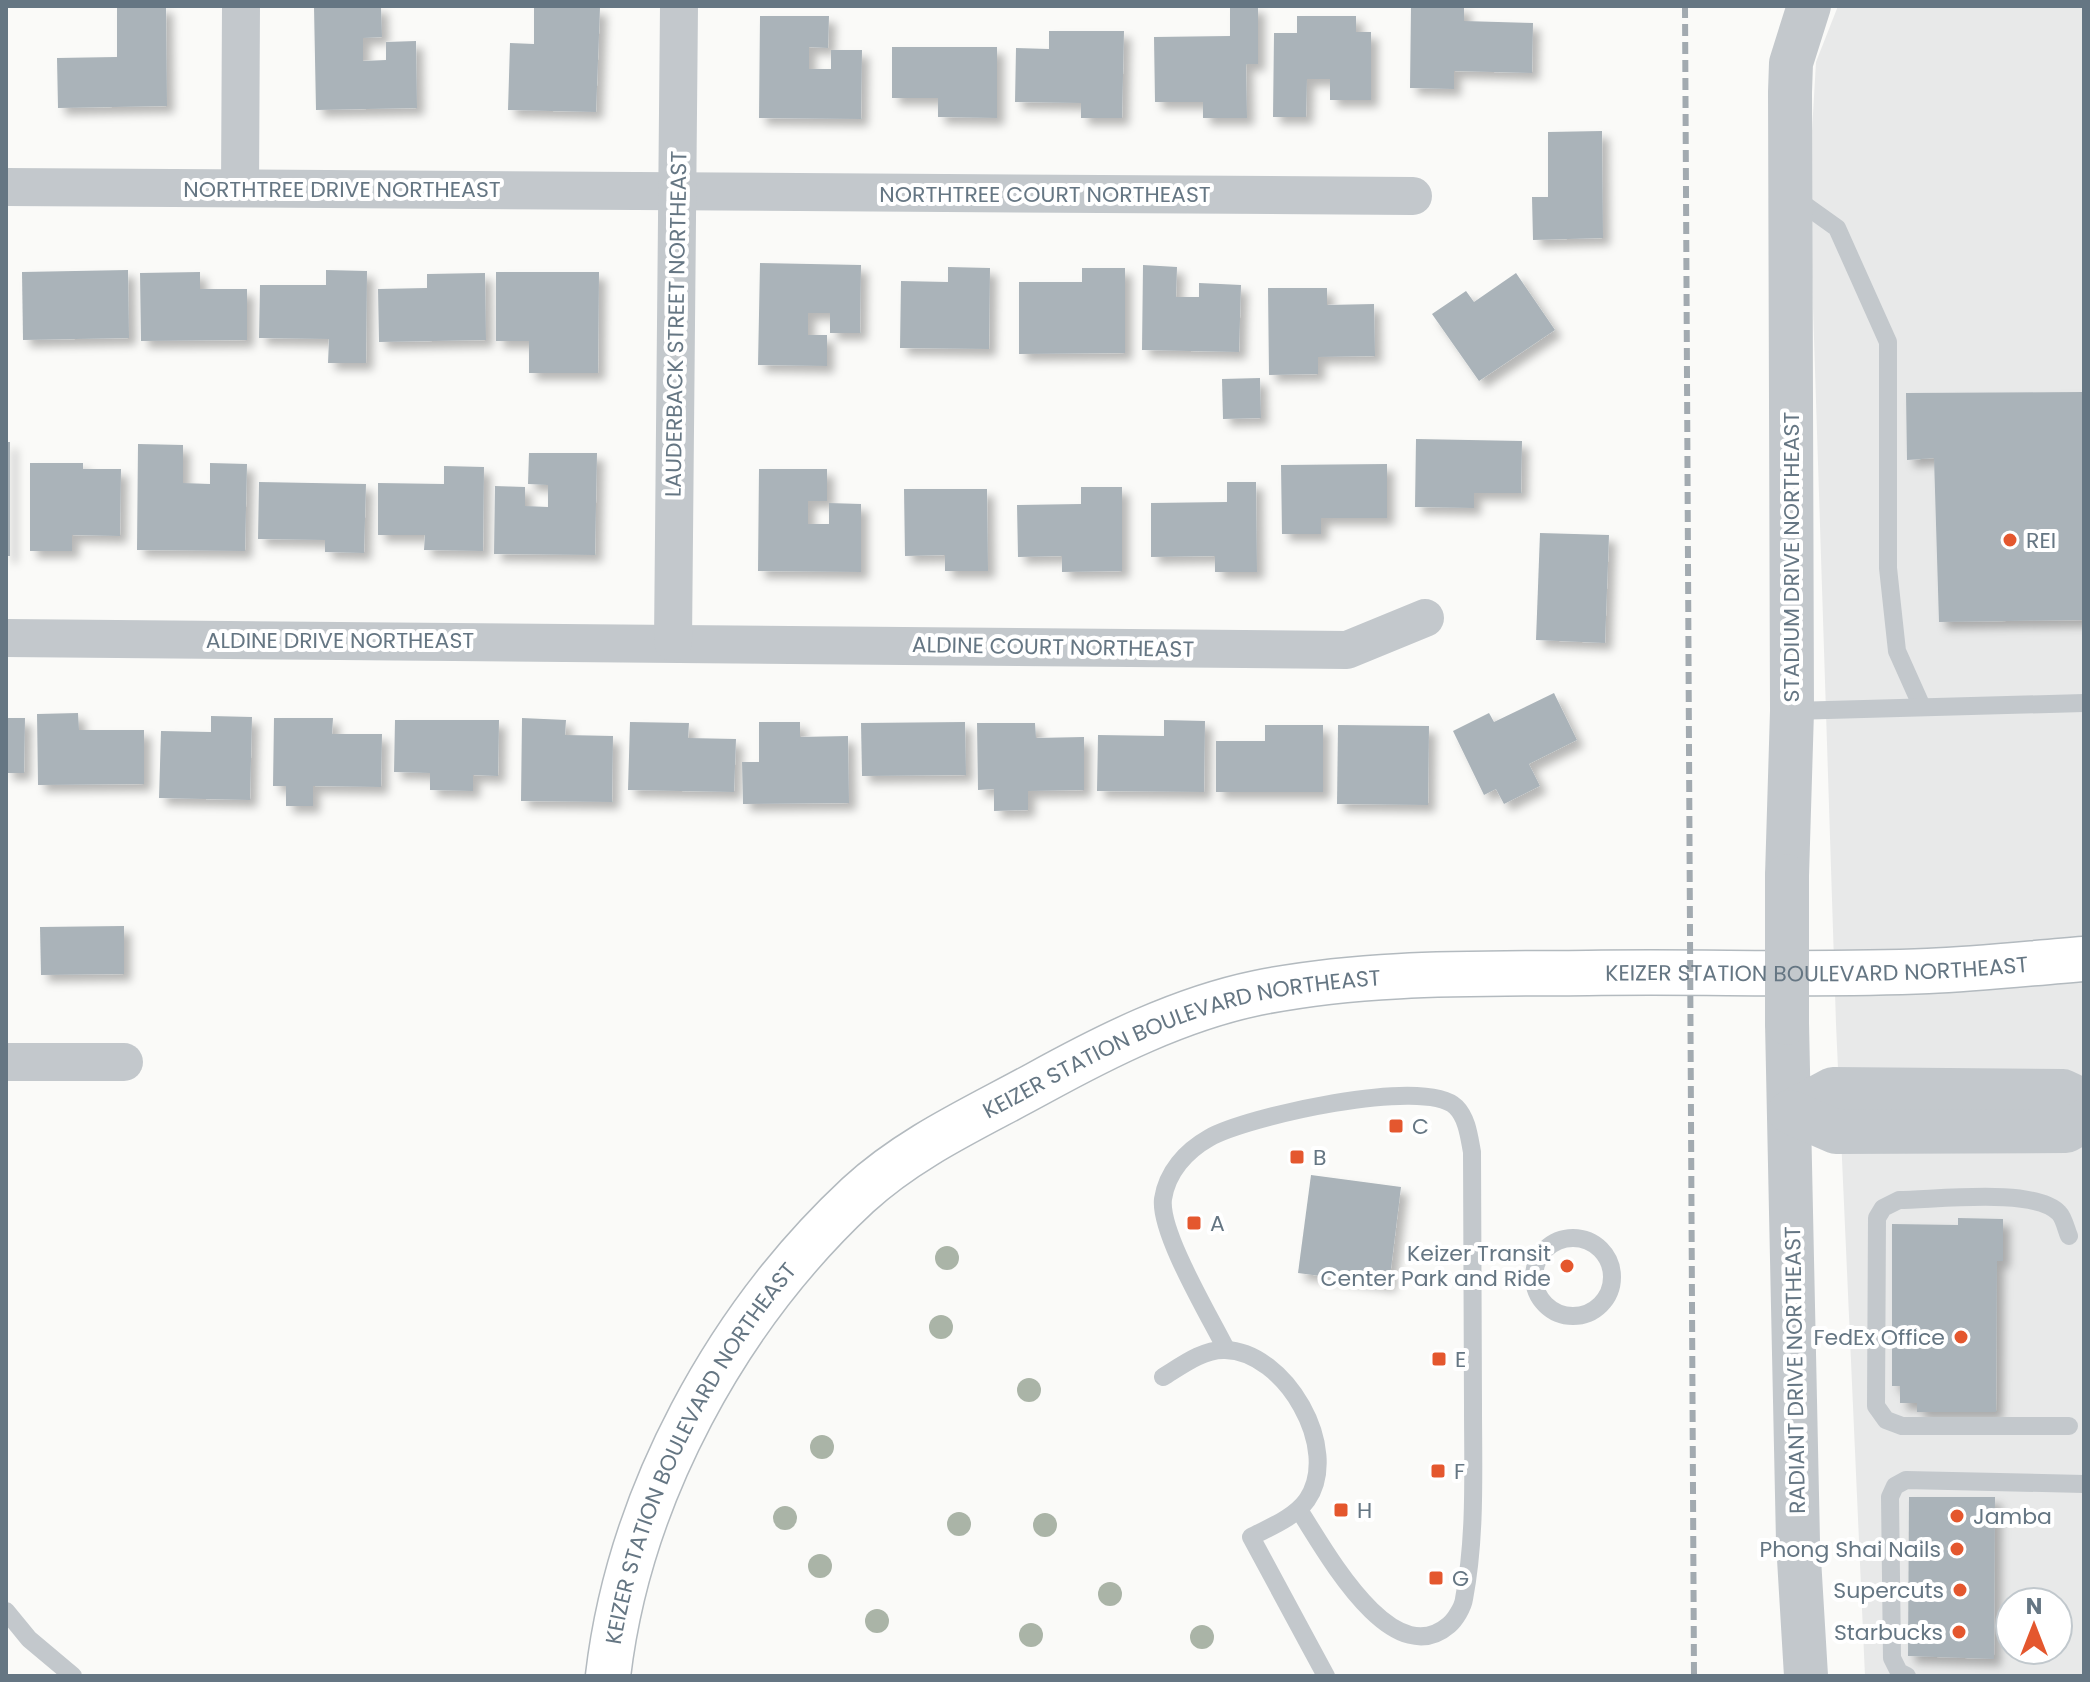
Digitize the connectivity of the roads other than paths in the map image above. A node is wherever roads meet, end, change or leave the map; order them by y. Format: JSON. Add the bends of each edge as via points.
{"nodes":[{"id":1,"x":241,"y":6,"type":"edge"},
{"id":2,"x":679,"y":6,"type":"edge"},
{"id":3,"x":1809,"y":6,"type":"edge"},
{"id":4,"x":6,"y":187,"type":"edge"},
{"id":5,"x":240,"y":188,"type":"junction"},
{"id":6,"x":678,"y":191,"type":"junction"},
{"id":7,"x":1789,"y":194,"type":"junction"},
{"id":8,"x":1413,"y":196,"type":"dead end"},
{"id":9,"x":1425,"y":618,"type":"dead end"},
{"id":10,"x":6,"y":638,"type":"edge"},
{"id":11,"x":673,"y":642,"type":"junction"},
{"id":12,"x":2084,"y":703,"type":"edge"},
{"id":13,"x":1922,"y":707,"type":"junction"},
{"id":14,"x":1792,"y":711,"type":"junction"},
{"id":15,"x":2084,"y":959,"type":"edge"},
{"id":16,"x":6,"y":1062,"type":"edge"},
{"id":17,"x":124,"y":1062,"type":"dead end"},
{"id":18,"x":2084,"y":1101,"type":"edge"},
{"id":19,"x":1790,"y":1112,"type":"junction"},
{"id":20,"x":2084,"y":1121,"type":"edge"},
{"id":21,"x":2069,"y":1236,"type":"dead end"},
{"id":22,"x":1533,"y":1277,"type":"joint"},
{"id":23,"x":1226,"y":1349,"type":"junction"},
{"id":24,"x":1163,"y":1377,"type":"dead end"},
{"id":25,"x":2069,"y":1426,"type":"dead end"},
{"id":26,"x":2076,"y":1484,"type":"edge"},
{"id":27,"x":1299,"y":1510,"type":"junction"},
{"id":28,"x":6,"y":1611,"type":"edge"},
{"id":29,"x":73,"y":1676,"type":"edge"},
{"id":30,"x":608,"y":1676,"type":"edge"},
{"id":31,"x":1326,"y":1676,"type":"edge"},
{"id":32,"x":1806,"y":1676,"type":"edge"},
{"id":33,"x":1907,"y":1676,"type":"edge"}],
"edges":[{"from":1,"to":5,"type":"street"},
{"from":2,"to":6,"type":"street","name":"LAUDERBACK STREET NORTHEAST"},
{"from":3,"to":7,"type":"street","name":"STADIUM DRIVE NORTHEAST","via":[[1791,63]]},
{"from":4,"to":5,"type":"street","name":"NORTHTREE DRIVE NORTHEAST"},
{"from":5,"to":6,"type":"street","name":"NORTHTREE DRIVE NORTHEAST"},
{"from":6,"to":8,"type":"street","name":"NORTHTREE COURT NORTHEAST"},
{"from":6,"to":11,"type":"street","name":"LAUDERBACK STREET NORTHEAST"},
{"from":7,"to":13,"type":"lane","via":[[1837,228],[1888,342],[1888,568],[1897,651]]},
{"from":7,"to":14,"type":"street","name":"STADIUM DRIVE NORTHEAST"},
{"from":9,"to":11,"type":"street","name":"ALDINE COURT NORTHEAST","via":[[1347,650]]},
{"from":10,"to":11,"type":"street","name":"ALDINE DRIVE NORTHEAST"},
{"from":12,"to":13,"type":"lane"},
{"from":13,"to":14,"type":"lane"},
{"from":14,"to":19,"type":"street","name":"STADIUM DRIVE NORTHEAST","bridge":true,"via":[[1787,876]]},
{"from":15,"to":30,"type":"main road","name":"KEIZER STATION BOULEVARD NORTHEAST","via":[[1926,971],[1434,974],[1339,982],[1257,993],[1191,1012],[1076,1062],[913,1152],[859,1194],[800,1256],[716,1376],[651,1501],[615,1619]]},
{"from":16,"to":17,"type":"street"},
{"from":18,"to":19,"type":"street","via":[[2063,1091],[1833,1089]]},
{"from":19,"to":20,"type":"street","via":[[1836,1132],[2066,1131]]},
{"from":19,"to":32,"type":"street","name":"RADIANT DRIVE NORTHEAST","via":[[1798,1542]]},
{"from":21,"to":25,"type":"lane","via":[[2060,1214],[2024,1198],[1899,1200],[1883,1208],[1877,1218],[1876,1406],[1886,1420],[1902,1426]]},
{"from":22,"to":22,"type":"lane","via":[[1545,1305],[1574,1316],[1602,1304],[1613,1276],[1601,1248],[1572,1237],[1544,1249]]},
{"from":23,"to":24,"type":"lane","via":[[1198,1357]]},
{"from":23,"to":27,"type":"lane","via":[[1269,1367],[1293,1390],[1309,1419],[1317,1451],[1314,1484]]},
{"from":23,"to":27,"type":"lane","via":[[1168,1232],[1163,1201],[1184,1156],[1211,1137],[1289,1112],[1397,1094],[1432,1094],[1455,1106],[1472,1152],[1474,1510],[1464,1603],[1449,1626],[1426,1635],[1401,1632],[1359,1600]]},
{"from":26,"to":33,"type":"lane","via":[[1906,1480],[1895,1486],[1890,1497],[1892,1658]]},
{"from":27,"to":31,"type":"lane","via":[[1251,1537]]},
{"from":28,"to":29,"type":"lane","via":[[29,1639]]}]}
